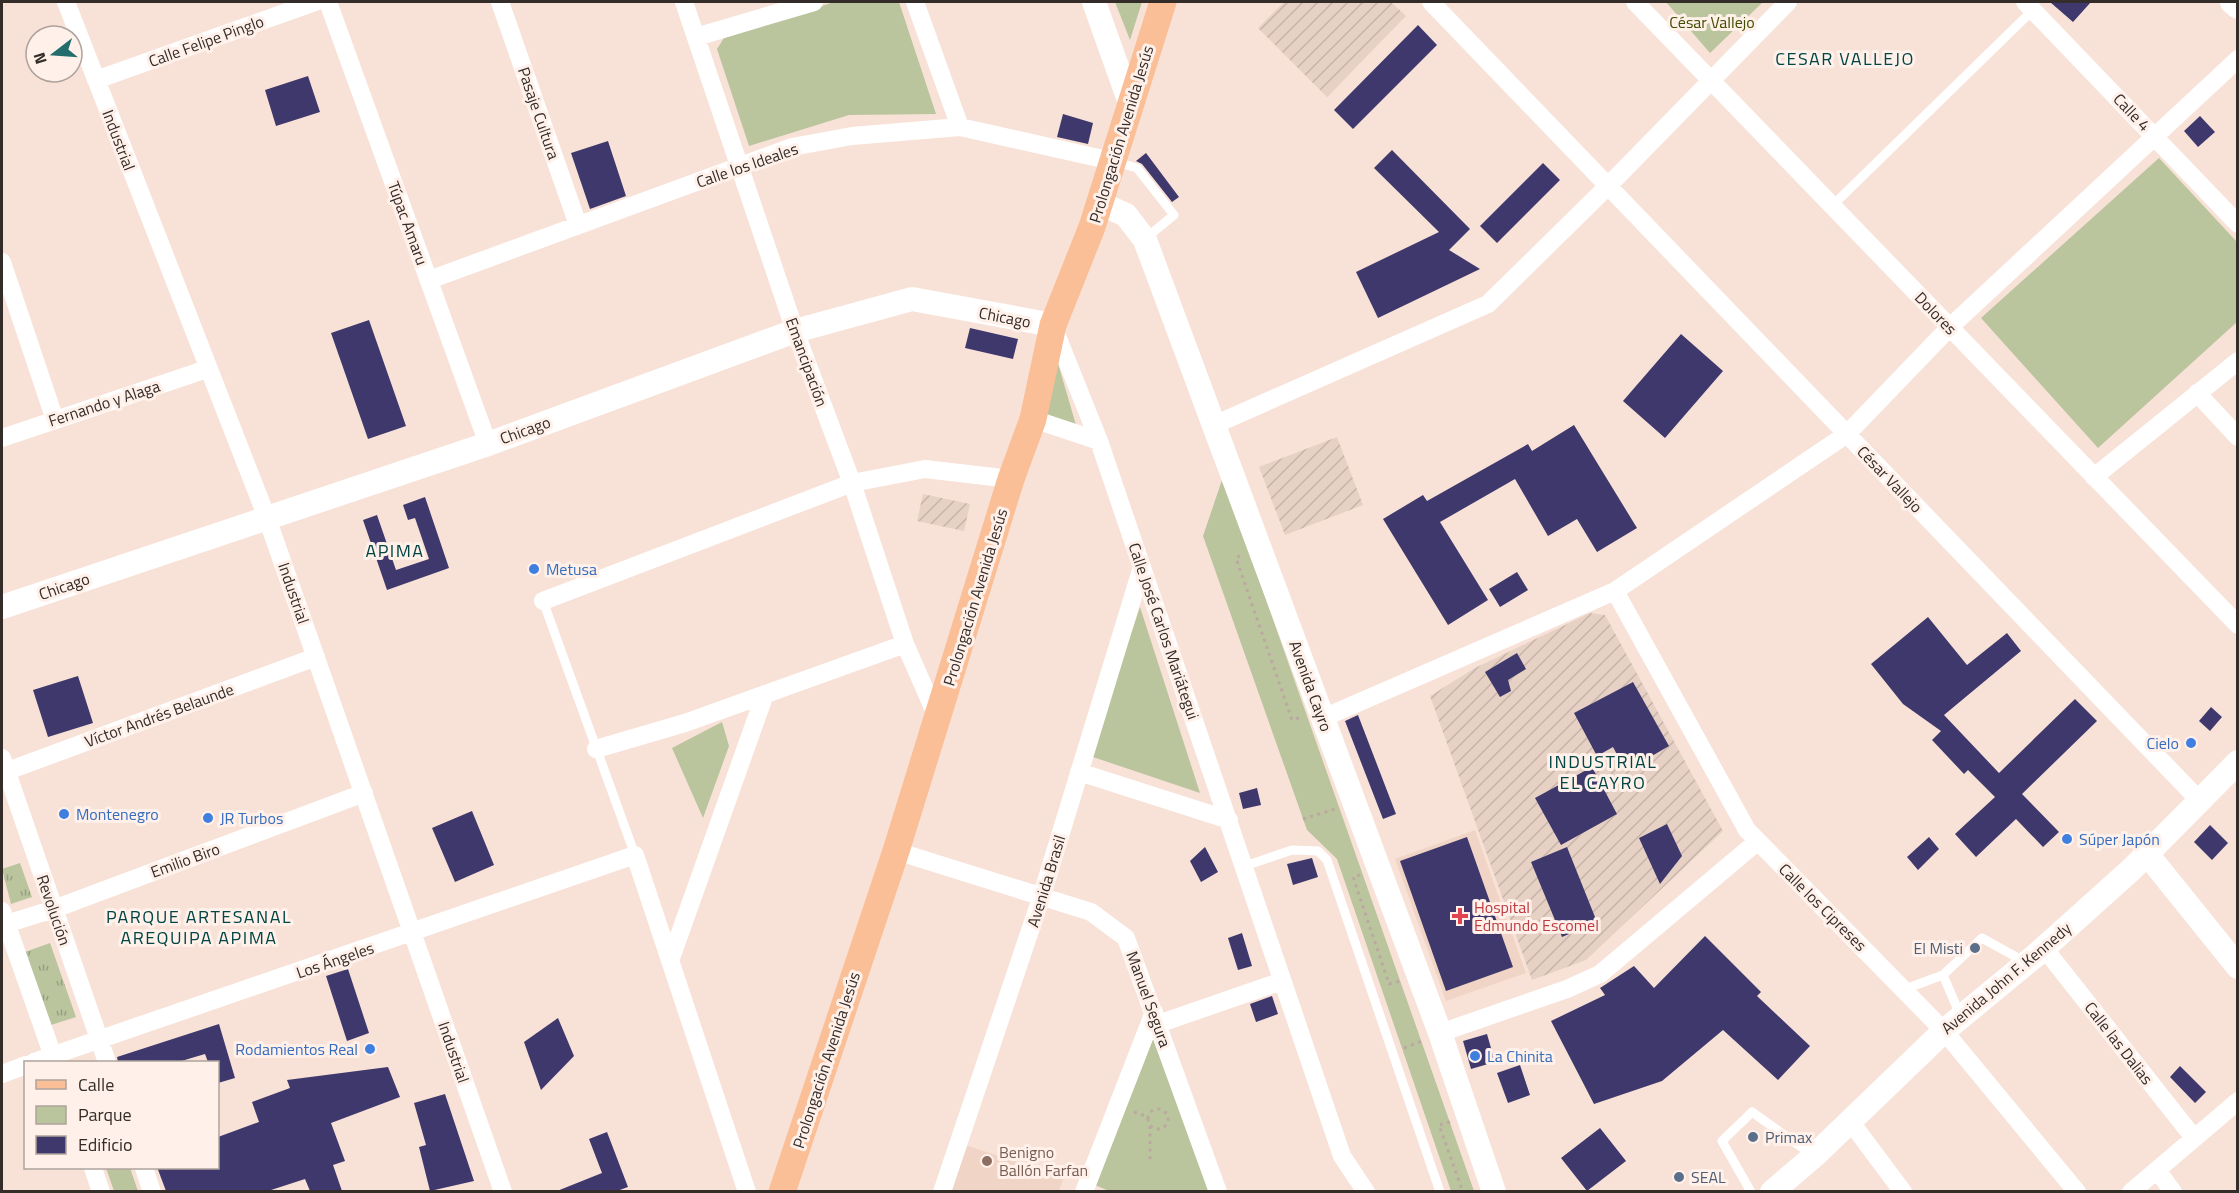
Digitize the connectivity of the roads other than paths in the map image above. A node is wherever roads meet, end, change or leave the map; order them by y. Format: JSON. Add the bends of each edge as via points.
{"nodes":[{"id":1,"x":66,"y":2,"type":"edge"},
{"id":2,"x":315,"y":2,"type":"edge"},
{"id":3,"x":328,"y":2,"type":"edge"},
{"id":4,"x":500,"y":2,"type":"edge"},
{"id":5,"x":684,"y":2,"type":"edge"},
{"id":6,"x":814,"y":2,"type":"edge"},
{"id":7,"x":915,"y":2,"type":"edge"},
{"id":8,"x":1094,"y":2,"type":"edge"},
{"id":9,"x":1163,"y":2,"type":"edge"},
{"id":10,"x":1431,"y":2,"type":"edge"},
{"id":11,"x":1635,"y":2,"type":"edge"},
{"id":12,"x":1788,"y":2,"type":"edge"},
{"id":13,"x":2232,"y":2,"type":"edge"},
{"id":14,"x":2029,"y":6,"type":"edge"},
{"id":15,"x":2238,"y":7,"type":"edge"},
{"id":16,"x":696,"y":37,"type":"junction"},
{"id":17,"x":2238,"y":58,"type":"edge"},
{"id":18,"x":96,"y":80,"type":"junction"},
{"id":19,"x":1711,"y":80,"type":"junction"},
{"id":20,"x":1130,"y":103,"type":"junction"},
{"id":21,"x":960,"y":127,"type":"junction"},
{"id":22,"x":2153,"y":135,"type":"junction"},
{"id":23,"x":1112,"y":161,"type":"junction"},
{"id":24,"x":741,"y":166,"type":"junction"},
{"id":25,"x":1608,"y":186,"type":"junction"},
{"id":26,"x":1099,"y":202,"type":"junction"},
{"id":27,"x":1832,"y":206,"type":"junction"},
{"id":28,"x":2238,"y":224,"type":"edge"},
{"id":29,"x":578,"y":225,"type":"junction"},
{"id":30,"x":1144,"y":240,"type":"junction"},
{"id":31,"x":2,"y":262,"type":"edge"},
{"id":32,"x":429,"y":280,"type":"junction"},
{"id":33,"x":1053,"y":325,"type":"junction"},
{"id":34,"x":1950,"y":327,"type":"junction"},
{"id":35,"x":795,"y":331,"type":"junction"},
{"id":36,"x":2238,"y":360,"type":"edge"},
{"id":37,"x":207,"y":369,"type":"junction"},
{"id":38,"x":2197,"y":393,"type":"junction"},
{"id":39,"x":1033,"y":419,"type":"junction"},
{"id":40,"x":55,"y":420,"type":"junction"},
{"id":41,"x":1214,"y":424,"type":"junction"},
{"id":42,"x":1847,"y":434,"type":"junction"},
{"id":43,"x":2238,"y":436,"type":"edge"},
{"id":44,"x":2,"y":438,"type":"edge"},
{"id":45,"x":1099,"y":441,"type":"junction"},
{"id":46,"x":488,"y":444,"type":"junction"},
{"id":47,"x":2094,"y":477,"type":"junction"},
{"id":48,"x":1011,"y":479,"type":"junction"},
{"id":49,"x":852,"y":483,"type":"junction"},
{"id":50,"x":267,"y":518,"type":"junction"},
{"id":51,"x":1142,"y":567,"type":"junction"},
{"id":52,"x":1615,"y":591,"type":"junction"},
{"id":53,"x":543,"y":600,"type":"joint"},
{"id":54,"x":2,"y":607,"type":"edge"},
{"id":55,"x":2238,"y":625,"type":"edge"},
{"id":56,"x":905,"y":644,"type":"junction"},
{"id":57,"x":316,"y":657,"type":"junction"},
{"id":58,"x":765,"y":694,"type":"junction"},
{"id":59,"x":1323,"y":718,"type":"junction"},
{"id":60,"x":938,"y":719,"type":"junction"},
{"id":61,"x":596,"y":749,"type":"junction"},
{"id":62,"x":2238,"y":762,"type":"edge"},
{"id":63,"x":3,"y":767,"type":"edge"},
{"id":64,"x":1079,"y":772,"type":"junction"},
{"id":65,"x":364,"y":793,"type":"junction"},
{"id":66,"x":2199,"y":800,"type":"junction"},
{"id":67,"x":1229,"y":820,"type":"junction"},
{"id":68,"x":1758,"y":841,"type":"junction"},
{"id":69,"x":896,"y":851,"type":"junction"},
{"id":70,"x":2147,"y":854,"type":"junction"},
{"id":71,"x":635,"y":855,"type":"junction"},
{"id":72,"x":1245,"y":866,"type":"junction"},
{"id":73,"x":1041,"y":898,"type":"junction"},
{"id":74,"x":54,"y":909,"type":"junction"},
{"id":75,"x":4,"y":918,"type":"edge"},
{"id":76,"x":412,"y":934,"type":"junction"},
{"id":77,"x":2036,"y":955,"type":"junction"},
{"id":78,"x":670,"y":961,"type":"junction"},
{"id":79,"x":2238,"y":967,"type":"edge"},
{"id":80,"x":1943,"y":975,"type":"junction"},
{"id":81,"x":1282,"y":981,"type":"junction"},
{"id":82,"x":1905,"y":989,"type":"junction"},
{"id":83,"x":1156,"y":1018,"type":"junction"},
{"id":84,"x":1953,"y":1024,"type":"junction"},
{"id":85,"x":1431,"y":1037,"type":"junction"},
{"id":86,"x":99,"y":1040,"type":"junction"},
{"id":87,"x":54,"y":1059,"type":"edge"},
{"id":88,"x":107,"y":1061,"type":"edge"},
{"id":89,"x":24,"y":1066,"type":"edge"},
{"id":90,"x":2,"y":1074,"type":"edge"},
{"id":91,"x":2238,"y":1101,"type":"edge"},
{"id":92,"x":1850,"y":1121,"type":"junction"},
{"id":93,"x":2194,"y":1138,"type":"junction"},
{"id":94,"x":1814,"y":1156,"type":"junction"},
{"id":95,"x":94,"y":1169,"type":"edge"},
{"id":96,"x":145,"y":1169,"type":"edge"},
{"id":97,"x":2157,"y":1170,"type":"junction"},
{"id":98,"x":101,"y":1191,"type":"edge"},
{"id":99,"x":152,"y":1191,"type":"edge"},
{"id":100,"x":503,"y":1191,"type":"edge"},
{"id":101,"x":747,"y":1191,"type":"edge"},
{"id":102,"x":782,"y":1191,"type":"edge"},
{"id":103,"x":942,"y":1191,"type":"edge"},
{"id":104,"x":1084,"y":1191,"type":"edge"},
{"id":105,"x":1218,"y":1191,"type":"edge"},
{"id":106,"x":1366,"y":1191,"type":"edge"},
{"id":107,"x":1440,"y":1191,"type":"edge"},
{"id":108,"x":1494,"y":1191,"type":"edge"},
{"id":109,"x":1751,"y":1191,"type":"edge"},
{"id":110,"x":1772,"y":1191,"type":"edge"},
{"id":111,"x":1903,"y":1191,"type":"edge"},
{"id":112,"x":2077,"y":1191,"type":"edge"},
{"id":113,"x":2131,"y":1191,"type":"edge"},
{"id":114,"x":2172,"y":1191,"type":"edge"}],
"edges":[{"from":1,"to":18,"type":"street","name":"Industrial"},
{"from":2,"to":18,"type":"street","name":"Calle Felipe Pinglo"},
{"from":3,"to":32,"type":"street","name":"Túpac Amaru"},
{"from":4,"to":29,"type":"street","name":"Pasaje Cultura"},
{"from":5,"to":16,"type":"street","name":"Emancipación"},
{"from":6,"to":16,"type":"street"},
{"from":7,"to":21,"type":"street"},
{"from":8,"to":20,"type":"main road"},
{"from":9,"to":20,"type":"main road","name":"Prolongación Avenida Jesús"},
{"from":10,"to":25,"type":"street","name":"César Vallejo"},
{"from":11,"to":19,"type":"street","name":"Dolores"},
{"from":12,"to":19,"type":"street"},
{"from":13,"to":15,"type":"main road"},
{"from":14,"to":22,"type":"street","name":"Calle 4"},
{"from":14,"to":27,"type":"lane"},
{"from":16,"to":24,"type":"street","name":"Emancipación"},
{"from":17,"to":22,"type":"street"},
{"from":18,"to":37,"type":"street","name":"Industrial"},
{"from":19,"to":25,"type":"street"},
{"from":19,"to":27,"type":"street","name":"Dolores"},
{"from":20,"to":23,"type":"main road","name":"Prolongación Avenida Jesús"},
{"from":21,"to":23,"type":"street","name":"Calle los Ideales"},
{"from":21,"to":24,"type":"street","name":"Calle los Ideales","via":[[852,136],[792,147]]},
{"from":22,"to":28,"type":"street","name":"Calle 4"},
{"from":22,"to":34,"type":"street"},
{"from":23,"to":26,"type":"main road","name":"Prolongación Avenida Jesús"},
{"from":23,"to":30,"type":"lane","via":[[1137,168],[1174,215]]},
{"from":24,"to":29,"type":"street","name":"Calle los Ideales"},
{"from":24,"to":35,"type":"street","name":"Emancipación"},
{"from":25,"to":41,"type":"street","via":[[1488,304]]},
{"from":25,"to":42,"type":"street","name":"César Vallejo"},
{"from":26,"to":30,"type":"main road","name":"Avenida Cayro","via":[[1126,215]]},
{"from":26,"to":33,"type":"main road","name":"Prolongación Avenida Jesús"},
{"from":27,"to":34,"type":"street","name":"Dolores"},
{"from":29,"to":32,"type":"street","name":"Calle los Ideales"},
{"from":30,"to":41,"type":"main road","name":"Avenida Cayro"},
{"from":31,"to":40,"type":"street"},
{"from":32,"to":46,"type":"street","name":"Túpac Amaru"},
{"from":33,"to":35,"type":"main road","name":"Chicago","via":[[912,299]]},
{"from":33,"to":39,"type":"main road","name":"Prolongación Avenida Jesús"},
{"from":33,"to":45,"type":"street","name":"Calle José Carlos Mariátegui"},
{"from":34,"to":42,"type":"street"},
{"from":34,"to":47,"type":"street","name":"Dolores"},
{"from":35,"to":46,"type":"main road","name":"Chicago"},
{"from":35,"to":49,"type":"street","name":"Emancipación"},
{"from":36,"to":38,"type":"street"},
{"from":37,"to":40,"type":"street","name":"Fernando y Alaga"},
{"from":37,"to":50,"type":"street","name":"Industrial"},
{"from":38,"to":43,"type":"street"},
{"from":38,"to":47,"type":"street"},
{"from":39,"to":45,"type":"street"},
{"from":39,"to":48,"type":"main road","name":"Prolongación Avenida Jesús"},
{"from":40,"to":44,"type":"street","name":"Fernando y Alaga"},
{"from":41,"to":59,"type":"main road","name":"Avenida Cayro"},
{"from":42,"to":52,"type":"street"},
{"from":42,"to":66,"type":"street","name":"César Vallejo"},
{"from":45,"to":51,"type":"street","name":"Calle José Carlos Mariátegui"},
{"from":46,"to":50,"type":"main road","name":"Chicago"},
{"from":47,"to":55,"type":"street","name":"Dolores"},
{"from":48,"to":49,"type":"street","via":[[925,470]]},
{"from":48,"to":60,"type":"main road","name":"Prolongación Avenida Jesús"},
{"from":49,"to":53,"type":"street"},
{"from":49,"to":56,"type":"street","name":"Emancipación"},
{"from":50,"to":54,"type":"main road","name":"Chicago"},
{"from":50,"to":57,"type":"street","name":"Industrial"},
{"from":51,"to":64,"type":"street","name":"Avenida Brasil"},
{"from":51,"to":67,"type":"street","name":"Calle José Carlos Mariátegui"},
{"from":52,"to":59,"type":"street"},
{"from":52,"to":68,"type":"street","name":"Calle los Cipreses","via":[[1747,830]]},
{"from":53,"to":61,"type":"lane"},
{"from":56,"to":58,"type":"street"},
{"from":56,"to":60,"type":"street","name":"Emancipación"},
{"from":57,"to":63,"type":"street","name":"Víctor Andrés Belaunde"},
{"from":57,"to":65,"type":"street","name":"Industrial"},
{"from":58,"to":61,"type":"street"},
{"from":58,"to":78,"type":"street"},
{"from":59,"to":85,"type":"main road","name":"Avenida Cayro"},
{"from":60,"to":69,"type":"main road","name":"Prolongación Avenida Jesús"},
{"from":61,"to":71,"type":"lane"},
{"from":62,"to":66,"type":"main road","name":"Avenida John F. Kennedy"},
{"from":63,"to":74,"type":"street","name":"Revolución"},
{"from":64,"to":67,"type":"street"},
{"from":64,"to":73,"type":"street","name":"Avenida Brasil"},
{"from":65,"to":74,"type":"street","name":"Emilio Biro"},
{"from":65,"to":76,"type":"street","name":"Industrial"},
{"from":66,"to":70,"type":"main road","name":"Avenida John F. Kennedy"},
{"from":67,"to":72,"type":"street","name":"Calle José Carlos Mariátegui"},
{"from":68,"to":82,"type":"street","name":"Calle los Cipreses"},
{"from":68,"to":85,"type":"street","via":[[1600,974]]},
{"from":69,"to":73,"type":"street","name":"Manuel Segura"},
{"from":69,"to":102,"type":"main road","name":"Prolongación Avenida Jesús"},
{"from":70,"to":77,"type":"main road","name":"Avenida John F. Kennedy"},
{"from":70,"to":79,"type":"main road"},
{"from":71,"to":76,"type":"street","name":"Los Ángeles"},
{"from":71,"to":78,"type":"street"},
{"from":72,"to":81,"type":"street","name":"Calle José Carlos Mariátegui"},
{"from":72,"to":107,"type":"lane","via":[[1292,850],[1318,850],[1327,860]]},
{"from":73,"to":83,"type":"street","name":"Manuel Segura","via":[[1091,912],[1126,938]]},
{"from":73,"to":103,"type":"street","name":"Avenida Brasil"},
{"from":74,"to":75,"type":"street","name":"Emilio Biro"},
{"from":74,"to":86,"type":"street","name":"Revolución"},
{"from":75,"to":87,"type":"street"},
{"from":76,"to":86,"type":"street","name":"Los Ángeles"},
{"from":76,"to":100,"type":"street","name":"Industrial"},
{"from":77,"to":80,"type":"lane","via":[[1982,938]]},
{"from":77,"to":84,"type":"main road","name":"Avenida John F. Kennedy"},
{"from":77,"to":93,"type":"street","name":"Calle las Dalias"},
{"from":78,"to":101,"type":"street"},
{"from":80,"to":82,"type":"lane"},
{"from":80,"to":84,"type":"lane"},
{"from":81,"to":83,"type":"street"},
{"from":81,"to":106,"type":"street","name":"Calle José Carlos Mariátegui","via":[[1342,1156]]},
{"from":82,"to":84,"type":"street","name":"Calle los Cipreses"},
{"from":83,"to":104,"type":"street"},
{"from":83,"to":105,"type":"street","name":"Manuel Segura"},
{"from":84,"to":92,"type":"main road","name":"Avenida John F. Kennedy"},
{"from":84,"to":112,"type":"street","name":"Calle los Cipreses"},
{"from":85,"to":108,"type":"main road","name":"Avenida Cayro"},
{"from":86,"to":87,"type":"street","name":"Los Ángeles"},
{"from":86,"to":88,"type":"street","name":"Revolución"},
{"from":89,"to":90,"type":"street"},
{"from":91,"to":93,"type":"street"},
{"from":92,"to":94,"type":"main road","name":"Avenida John F. Kennedy"},
{"from":92,"to":111,"type":"street"},
{"from":93,"to":97,"type":"street"},
{"from":94,"to":109,"type":"lane","via":[[1752,1112],[1722,1141]]},
{"from":94,"to":110,"type":"main road","name":"Avenida John F. Kennedy"},
{"from":95,"to":98,"type":"street"},
{"from":96,"to":99,"type":"street"},
{"from":97,"to":113,"type":"street"},
{"from":97,"to":114,"type":"street"}]}
